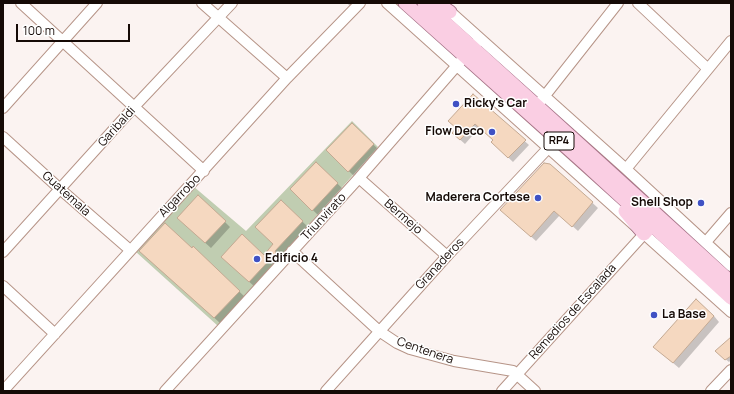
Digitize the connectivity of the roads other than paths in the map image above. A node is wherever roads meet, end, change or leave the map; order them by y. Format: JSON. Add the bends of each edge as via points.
{"nodes":[{"id":1,"x":21,"y":3,"type":"edge"},
{"id":2,"x":97,"y":3,"type":"edge"},
{"id":3,"x":202,"y":3,"type":"edge"},
{"id":4,"x":232,"y":3,"type":"edge"},
{"id":5,"x":360,"y":3,"type":"edge"},
{"id":6,"x":387,"y":3,"type":"edge"},
{"id":7,"x":405,"y":3,"type":"edge"},
{"id":8,"x":424,"y":3,"type":"edge"},
{"id":9,"x":436,"y":3,"type":"edge"},
{"id":10,"x":440,"y":3,"type":"edge"},
{"id":11,"x":618,"y":3,"type":"edge"},
{"id":12,"x":638,"y":3,"type":"edge"},
{"id":13,"x":450,"y":12,"type":"junction"},
{"id":14,"x":218,"y":18,"type":"junction"},
{"id":15,"x":62,"y":41,"type":"junction"},
{"id":16,"x":731,"y":41,"type":"edge"},
{"id":17,"x":469,"y":52,"type":"junction"},
{"id":18,"x":708,"y":69,"type":"junction"},
{"id":19,"x":287,"y":78,"type":"junction"},
{"id":20,"x":540,"y":101,"type":"junction"},
{"id":21,"x":134,"y":107,"type":"junction"},
{"id":22,"x":3,"y":108,"type":"edge"},
{"id":23,"x":547,"y":122,"type":"junction"},
{"id":24,"x":3,"y":137,"type":"edge"},
{"id":25,"x":553,"y":143,"type":"junction"},
{"id":26,"x":626,"y":169,"type":"junction"},
{"id":27,"x":204,"y":171,"type":"junction"},
{"id":28,"x":359,"y":178,"type":"junction"},
{"id":29,"x":60,"y":189,"type":"junction"},
{"id":30,"x":731,"y":212,"type":"edge"},
{"id":31,"x":648,"y":230,"type":"junction"},
{"id":32,"x":706,"y":242,"type":"junction"},
{"id":33,"x":130,"y":250,"type":"junction"},
{"id":34,"x":3,"y":252,"type":"edge"},
{"id":35,"x":292,"y":252,"type":"junction"},
{"id":36,"x":447,"y":256,"type":"junction"},
{"id":37,"x":731,"y":266,"type":"edge"},
{"id":38,"x":731,"y":282,"type":"edge"},
{"id":39,"x":3,"y":286,"type":"edge"},
{"id":40,"x":731,"y":298,"type":"edge"},
{"id":41,"x":731,"y":312,"type":"edge"},
{"id":42,"x":379,"y":331,"type":"junction"},
{"id":43,"x":55,"y":334,"type":"junction"},
{"id":44,"x":731,"y":370,"type":"edge"},
{"id":45,"x":518,"y":374,"type":"junction"},
{"id":46,"x":3,"y":391,"type":"edge"},
{"id":47,"x":165,"y":391,"type":"edge"},
{"id":48,"x":326,"y":391,"type":"edge"},
{"id":49,"x":502,"y":391,"type":"edge"},
{"id":50,"x":535,"y":391,"type":"edge"},
{"id":51,"x":711,"y":391,"type":"edge"}],
"edges":[{"from":1,"to":15,"type":"street"},
{"from":2,"to":15,"type":"street"},
{"from":3,"to":14,"type":"street"},
{"from":4,"to":14,"type":"street","name":"Garibaldi"},
{"from":5,"to":19,"type":"street","name":"Algarrobo"},
{"from":6,"to":17,"type":"street"},
{"from":7,"to":17,"type":"main road","number":"RP4"},
{"from":8,"to":17,"type":"main road","number":"RP4"},
{"from":9,"to":13,"type":"main road"},
{"from":10,"to":13,"type":"street"},
{"from":11,"to":20,"type":"street"},
{"from":12,"to":18,"type":"street"},
{"from":13,"to":17,"type":"street"},
{"from":14,"to":19,"type":"street"},
{"from":14,"to":21,"type":"street","name":"Garibaldi"},
{"from":15,"to":21,"type":"street"},
{"from":15,"to":22,"type":"street"},
{"from":16,"to":18,"type":"street"},
{"from":17,"to":20,"type":"main road","number":"RP4"},
{"from":17,"to":23,"type":"main road","number":"RP4"},
{"from":17,"to":25,"type":"street"},
{"from":17,"to":28,"type":"street","name":"Triunvirato"},
{"from":18,"to":26,"type":"street"},
{"from":19,"to":27,"type":"street","name":"Algarrobo"},
{"from":20,"to":23,"type":"main road","number":"RP4"},
{"from":20,"to":26,"type":"street"},
{"from":21,"to":27,"type":"street"},
{"from":21,"to":29,"type":"street","name":"Garibaldi"},
{"from":23,"to":25,"type":"main road","number":"RP4"},
{"from":23,"to":38,"type":"main road","number":"RP4"},
{"from":24,"to":29,"type":"street","name":"Guatemala"},
{"from":25,"to":31,"type":"street"},
{"from":25,"to":31,"type":"main road","number":"RP4","via":[[584,163]]},
{"from":25,"to":36,"type":"street","name":"Granaderos"},
{"from":26,"to":32,"type":"street"},
{"from":27,"to":33,"type":"street","name":"Algarrobo"},
{"from":28,"to":35,"type":"street","name":"Triunvirato"},
{"from":28,"to":36,"type":"street","name":"Bermejo"},
{"from":29,"to":33,"type":"street","name":"Guatemala"},
{"from":29,"to":34,"type":"street","name":"Garibaldi"},
{"from":30,"to":32,"type":"street"},
{"from":31,"to":40,"type":"main road","number":"RP4"},
{"from":31,"to":41,"type":"street"},
{"from":31,"to":45,"type":"street","name":"Remedios de Escalada"},
{"from":32,"to":37,"type":"street"},
{"from":33,"to":43,"type":"street","name":"Algarrobo"},
{"from":35,"to":42,"type":"street","name":"Centenera"},
{"from":35,"to":47,"type":"street","name":"Triunvirato"},
{"from":36,"to":42,"type":"street","name":"Granaderos"},
{"from":39,"to":43,"type":"street"},
{"from":42,"to":45,"type":"street","name":"Centenera","via":[[410,348],[454,361],[501,368]]},
{"from":42,"to":48,"type":"street","name":"Granaderos"},
{"from":43,"to":46,"type":"street","name":"Algarrobo"},
{"from":44,"to":51,"type":"street"},
{"from":45,"to":49,"type":"street","name":"Remedios de Escalada"},
{"from":45,"to":50,"type":"street","name":"Centenera"}]}
